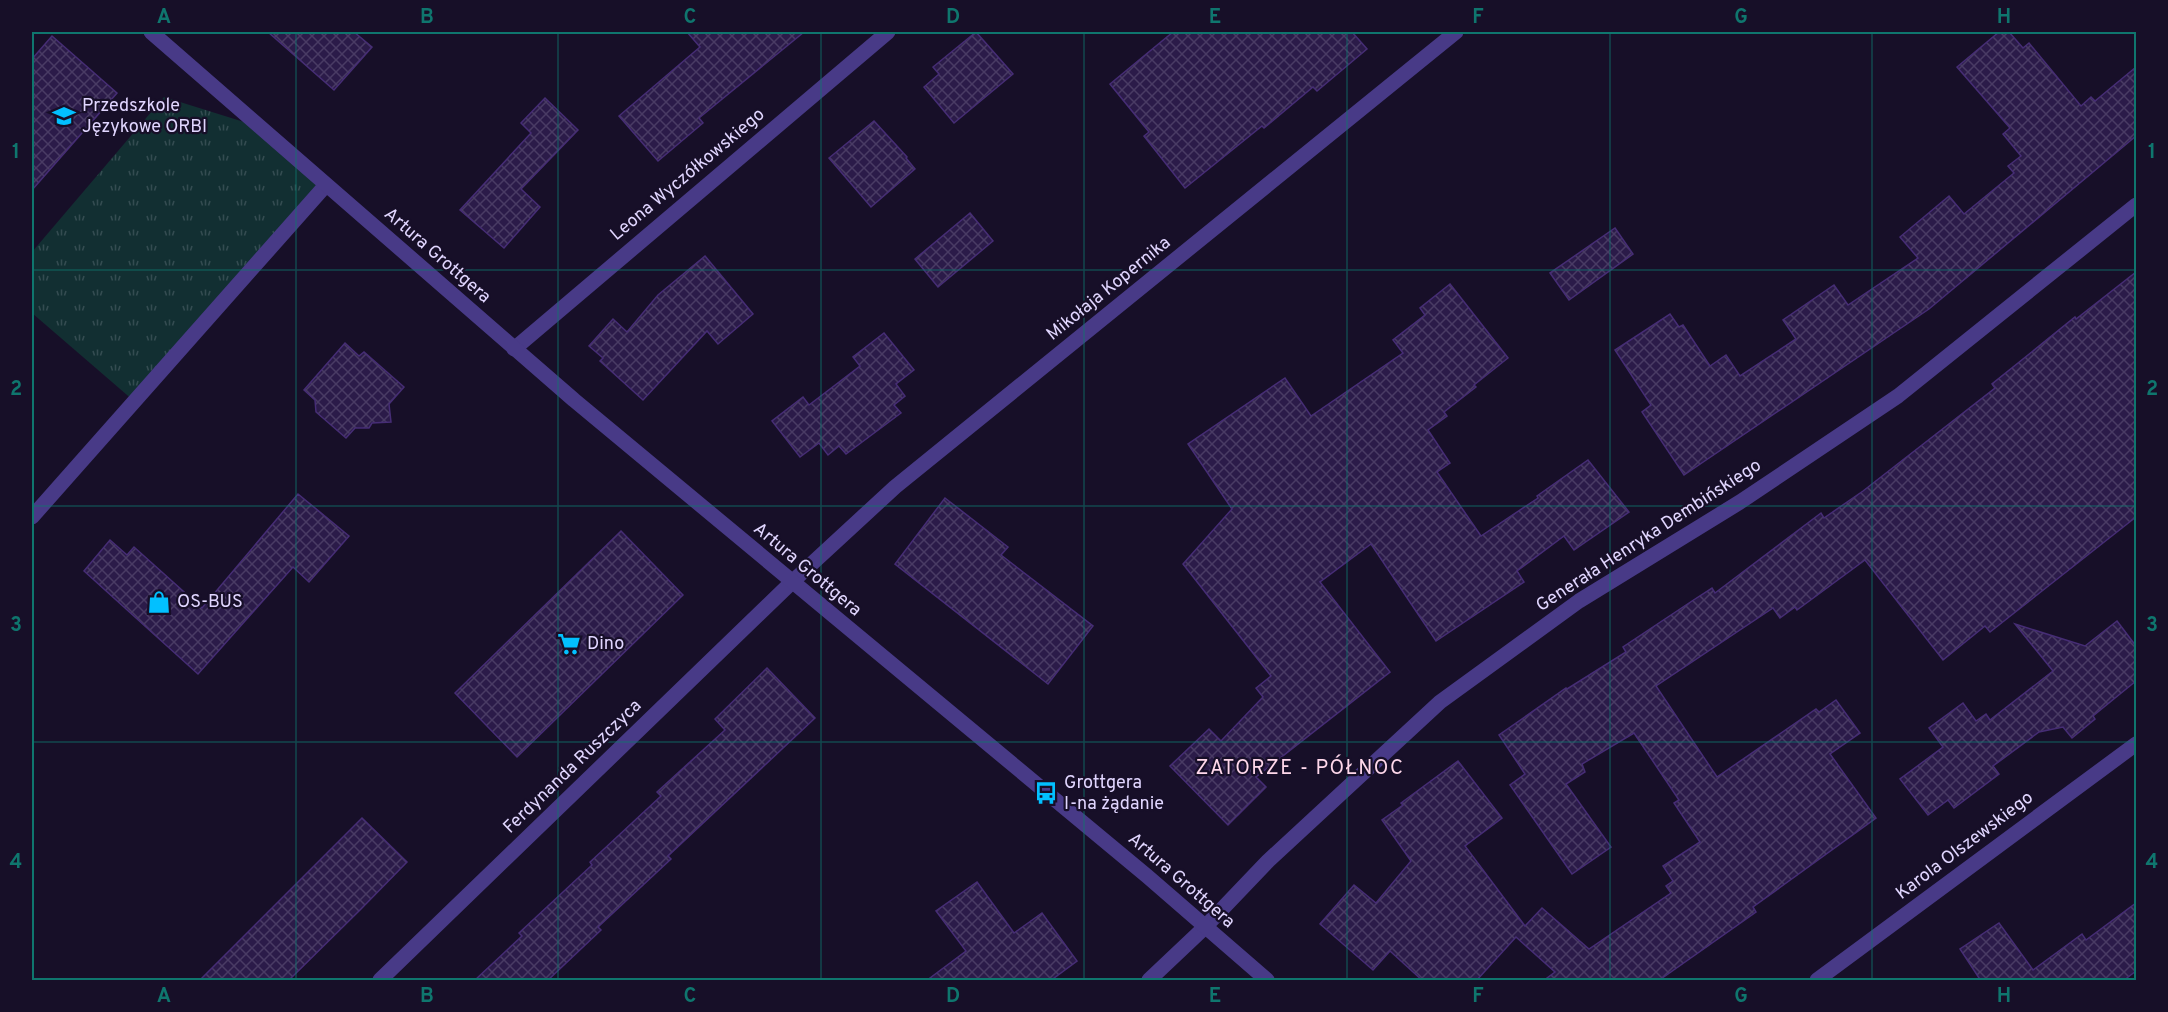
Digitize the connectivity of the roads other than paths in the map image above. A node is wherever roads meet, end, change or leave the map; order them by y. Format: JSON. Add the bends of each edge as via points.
{"nodes":[{"id":1,"x":151,"y":32,"type":"edge"},
{"id":2,"x":888,"y":32,"type":"edge"},
{"id":3,"x":1456,"y":32,"type":"edge"},
{"id":4,"x":326,"y":185,"type":"junction"},
{"id":5,"x":2136,"y":204,"type":"edge"},
{"id":6,"x":514,"y":349,"type":"junction"},
{"id":7,"x":32,"y":517,"type":"edge"},
{"id":8,"x":792,"y":582,"type":"junction"},
{"id":9,"x":2136,"y":744,"type":"edge"},
{"id":10,"x":1204,"y":927,"type":"junction"},
{"id":11,"x":381,"y":981,"type":"edge"},
{"id":12,"x":1149,"y":981,"type":"edge"},
{"id":13,"x":1267,"y":981,"type":"edge"},
{"id":14,"x":1817,"y":981,"type":"edge"}],
"edges":[{"from":1,"to":4,"type":"street","name":"Artura Grottgera"},
{"from":2,"to":6,"type":"street","name":"Leona Wyczółkowskiego"},
{"from":3,"to":8,"type":"street","name":"Mikołaja Kopernika","via":[[895,487]]},
{"from":4,"to":6,"type":"street","name":"Artura Grottgera"},
{"from":4,"to":7,"type":"street"},
{"from":5,"to":10,"type":"street","name":"Generała Henryka Dembińskiego","via":[[1898,396],[1740,502],[1579,601],[1440,702],[1268,861]]},
{"from":6,"to":8,"type":"street","name":"Artura Grottgera"},
{"from":8,"to":10,"type":"street","name":"Artura Grottgera"},
{"from":8,"to":11,"type":"street","name":"Ferdynanda Ruszczyca"},
{"from":9,"to":14,"type":"street","name":"Karola Olszewskiego"},
{"from":10,"to":12,"type":"street","name":"Generała Henryka Dembińskiego"},
{"from":10,"to":13,"type":"street","name":"Artura Grottgera"}]}
